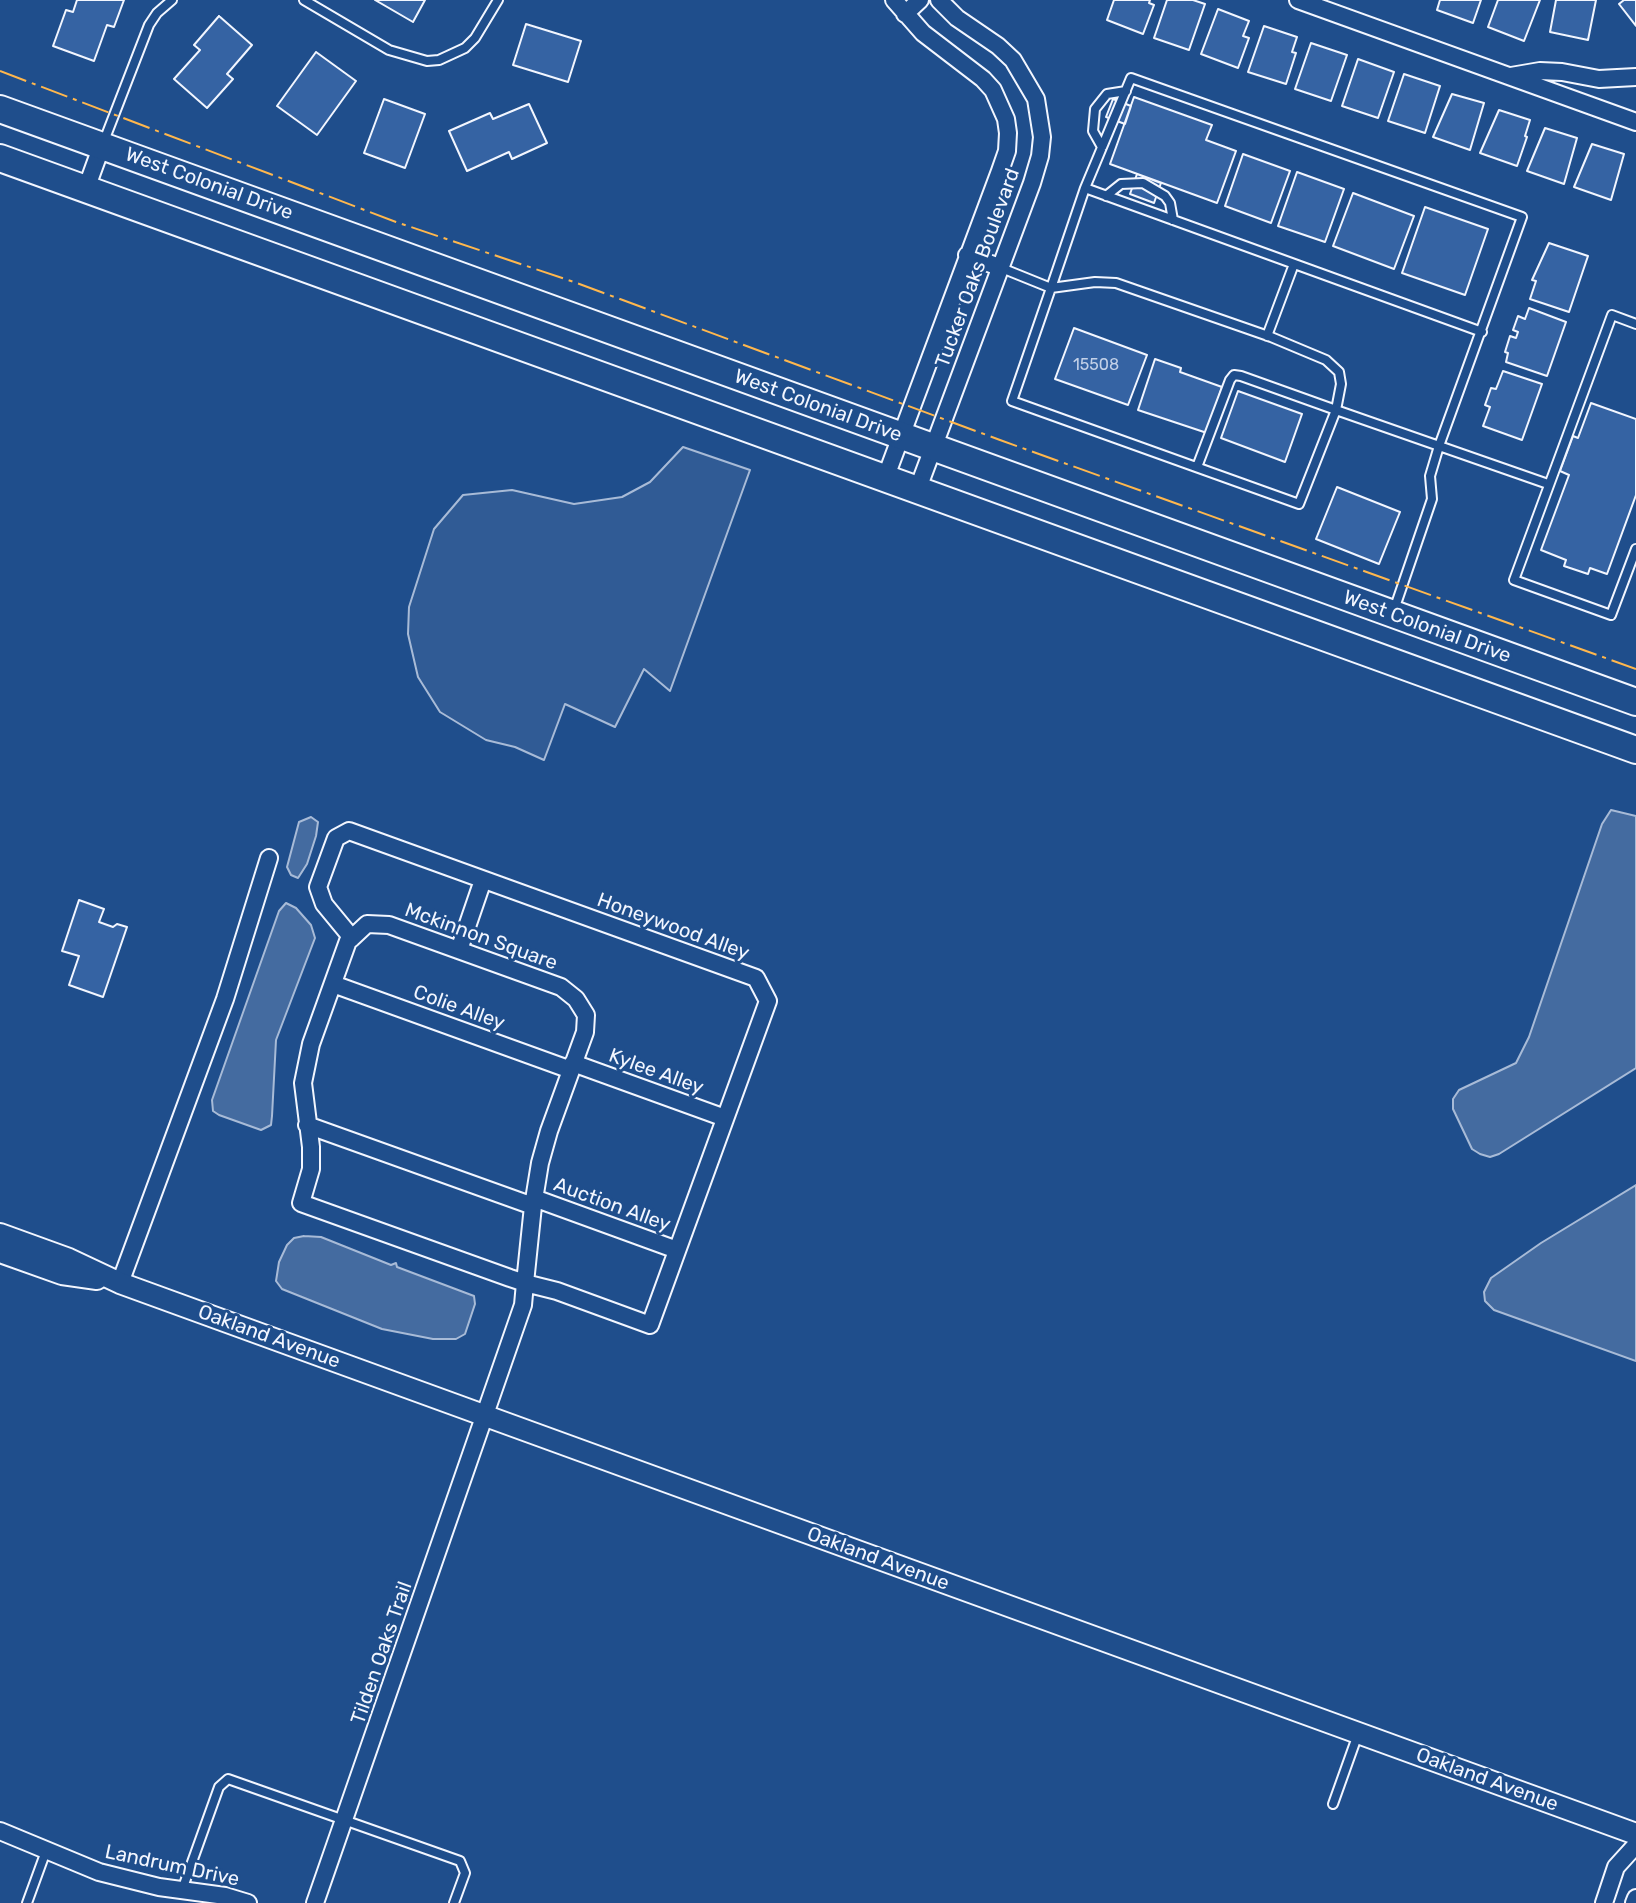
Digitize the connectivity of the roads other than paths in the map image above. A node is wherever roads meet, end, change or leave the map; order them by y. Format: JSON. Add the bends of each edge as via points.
{"nodes":[{"id":1,"x":172,"y":0,"type":"edge"},
{"id":2,"x":304,"y":0,"type":"edge"},
{"id":3,"x":498,"y":0,"type":"edge"},
{"id":4,"x":894,"y":0,"type":"edge"},
{"id":5,"x":920,"y":0,"type":"edge"},
{"id":6,"x":939,"y":0,"type":"edge"},
{"id":7,"x":1298,"y":0,"type":"edge"},
{"id":8,"x":905,"y":14,"type":"junction"},
{"id":9,"x":1510,"y":76,"type":"junction"},
{"id":10,"x":1636,"y":77,"type":"edge"},
{"id":11,"x":1599,"y":79,"type":"junction"},
{"id":12,"x":1126,"y":91,"type":"junction"},
{"id":13,"x":1589,"y":105,"type":"junction"},
{"id":14,"x":0,"y":109,"type":"edge"},
{"id":15,"x":1636,"y":122,"type":"edge"},
{"id":16,"x":102,"y":145,"type":"junction"},
{"id":17,"x":1102,"y":147,"type":"junction"},
{"id":18,"x":0,"y":158,"type":"edge"},
{"id":19,"x":1085,"y":188,"type":"junction"},
{"id":20,"x":86,"y":189,"type":"junction"},
{"id":21,"x":1106,"y":196,"type":"junction"},
{"id":22,"x":1173,"y":220,"type":"junction"},
{"id":23,"x":967,"y":255,"type":"junction"},
{"id":24,"x":1294,"y":264,"type":"junction"},
{"id":25,"x":999,"y":267,"type":"junction"},
{"id":26,"x":1051,"y":288,"type":"junction"},
{"id":27,"x":1636,"y":324,"type":"edge"},
{"id":28,"x":1482,"y":332,"type":"junction"},
{"id":29,"x":1267,"y":336,"type":"junction"},
{"id":30,"x":1336,"y":410,"type":"junction"},
{"id":31,"x":901,"y":436,"type":"junction"},
{"id":32,"x":1439,"y":446,"type":"junction"},
{"id":33,"x":933,"y":448,"type":"junction"},
{"id":34,"x":1197,"y":467,"type":"junction"},
{"id":35,"x":885,"y":479,"type":"junction"},
{"id":36,"x":1548,"y":484,"type":"junction"},
{"id":37,"x":917,"y":491,"type":"junction"},
{"id":38,"x":1636,"y":549,"type":"edge"},
{"id":39,"x":1392,"y":614,"type":"junction"},
{"id":40,"x":1636,"y":702,"type":"edge"},
{"id":41,"x":1636,"y":750,"type":"edge"},
{"id":42,"x":269,"y":858,"type":"dead end"},
{"id":43,"x":483,"y":880,"type":"junction"},
{"id":44,"x":352,"y":938,"type":"junction"},
{"id":45,"x":459,"y":950,"type":"junction"},
{"id":46,"x":333,"y":984,"type":"junction"},
{"id":47,"x":572,"y":1067,"type":"junction"},
{"id":48,"x":725,"y":1118,"type":"junction"},
{"id":49,"x":307,"y":1125,"type":"junction"},
{"id":50,"x":533,"y":1202,"type":"junction"},
{"id":51,"x":0,"y":1234,"type":"edge"},
{"id":52,"x":677,"y":1250,"type":"junction"},
{"id":53,"x":0,"y":1252,"type":"edge"},
{"id":54,"x":120,"y":1283,"type":"junction"},
{"id":55,"x":525,"y":1283,"type":"junction"},
{"id":56,"x":483,"y":1415,"type":"junction"},
{"id":57,"x":1358,"y":1733,"type":"junction"},
{"id":58,"x":1333,"y":1804,"type":"dead end"},
{"id":59,"x":344,"y":1820,"type":"junction"},
{"id":60,"x":0,"y":1831,"type":"edge"},
{"id":61,"x":1636,"y":1834,"type":"edge"},
{"id":62,"x":1636,"y":1845,"type":"edge"},
{"id":63,"x":46,"y":1851,"type":"junction"},
{"id":64,"x":182,"y":1890,"type":"junction"},
{"id":65,"x":27,"y":1903,"type":"edge"},
{"id":66,"x":248,"y":1903,"type":"edge"},
{"id":67,"x":315,"y":1903,"type":"edge"},
{"id":68,"x":454,"y":1903,"type":"edge"},
{"id":69,"x":1604,"y":1903,"type":"edge"}],
"edges":[{"from":1,"to":16,"type":"lane","via":[[149,25]]},
{"from":2,"to":3,"type":"lane","via":[[389,50],[427,61],[465,48]]},
{"from":4,"to":8,"type":"street","name":"Tucker Oaks Boulevard"},
{"from":5,"to":8,"type":"street"},
{"from":6,"to":25,"type":"street","name":"Tucker Oaks Boulevard","via":[[1013,60],[1036,99],[1040,156]]},
{"from":7,"to":9,"type":"street"},
{"from":8,"to":23,"type":"street","name":"Tucker Oaks Boulevard","via":[[983,79],[1006,119],[1007,151]]},
{"from":9,"to":11,"type":"street","via":[[1540,71]]},
{"from":9,"to":13,"type":"street"},
{"from":10,"to":11,"type":"street"},
{"from":11,"to":13,"type":"street"},
{"from":12,"to":17,"type":"lane"},
{"from":12,"to":17,"type":"lane","via":[[1107,94],[1095,109],[1093,131]]},
{"from":12,"to":28,"type":"lane","via":[[1131,78],[1522,217]]},
{"from":13,"to":15,"type":"street"},
{"from":14,"to":16,"type":"highway","name":"West Colonial Drive"},
{"from":16,"to":20,"type":"street"},
{"from":16,"to":31,"type":"highway","name":"West Colonial Drive"},
{"from":17,"to":19,"type":"lane"},
{"from":18,"to":20,"type":"highway"},
{"from":19,"to":21,"type":"lane"},
{"from":19,"to":26,"type":"lane"},
{"from":20,"to":35,"type":"highway"},
{"from":21,"to":22,"type":"lane"},
{"from":21,"to":22,"type":"lane","via":[[1121,184],[1143,183],[1165,196]]},
{"from":22,"to":24,"type":"lane"},
{"from":23,"to":25,"type":"street"},
{"from":23,"to":31,"type":"street","name":"Tucker Oaks Boulevard"},
{"from":24,"to":28,"type":"lane"},
{"from":24,"to":29,"type":"lane"},
{"from":25,"to":26,"type":"lane"},
{"from":25,"to":33,"type":"street","name":"Tucker Oaks Boulevard"},
{"from":26,"to":29,"type":"lane","via":[[1116,283]]},
{"from":26,"to":34,"type":"lane","via":[[1012,401]]},
{"from":27,"to":36,"type":"lane","via":[[1612,315]]},
{"from":28,"to":32,"type":"lane"},
{"from":29,"to":30,"type":"lane","via":[[1326,360],[1339,372]]},
{"from":30,"to":32,"type":"lane"},
{"from":30,"to":34,"type":"lane","via":[[1234,375]]},
{"from":30,"to":34,"type":"lane","via":[[1299,504]]},
{"from":31,"to":33,"type":"highway","name":"West Colonial Drive"},
{"from":31,"to":35,"type":"street","name":"Tucker Oaks Boulevard"},
{"from":32,"to":36,"type":"lane"},
{"from":32,"to":39,"type":"lane","via":[[1430,476],[1432,499]]},
{"from":33,"to":37,"type":"street","name":"Tucker Oaks Boulevard"},
{"from":33,"to":39,"type":"highway","name":"West Colonial Drive"},
{"from":35,"to":37,"type":"highway"},
{"from":36,"to":38,"type":"lane","via":[[1514,580],[1611,615]]},
{"from":37,"to":41,"type":"highway"},
{"from":39,"to":40,"type":"highway","name":"West Colonial Drive"},
{"from":42,"to":54,"type":"street","via":[[225,999]]},
{"from":43,"to":44,"type":"street","name":"Honeywood Alley","via":[[349,831],[336,838],[318,887],[324,904]]},
{"from":43,"to":45,"type":"street"},
{"from":43,"to":48,"type":"street","name":"Honeywood Alley","via":[[756,978],[768,1001]]},
{"from":44,"to":45,"type":"street","name":"Mckinnon Square","via":[[367,924],[389,925]]},
{"from":44,"to":46,"type":"street"},
{"from":45,"to":47,"type":"street","name":"Mckinnon Square","via":[[561,987],[576,999],[586,1015],[585,1032]]},
{"from":46,"to":47,"type":"street","name":"Colie Alley"},
{"from":46,"to":49,"type":"street","via":[[303,1083]]},
{"from":47,"to":48,"type":"street","name":"Kylee Alley"},
{"from":47,"to":50,"type":"street","name":"Mckinnon Square","via":[[549,1131]]},
{"from":48,"to":52,"type":"street","name":"Honeywood Alley"},
{"from":49,"to":50,"type":"street","name":"Auction Alley"},
{"from":49,"to":55,"type":"street","via":[[311,1169],[301,1203]]},
{"from":50,"to":52,"type":"street","name":"Auction Alley"},
{"from":50,"to":55,"type":"street","name":"Mckinnon Square"},
{"from":51,"to":54,"type":"street","name":"Oakland Avenue"},
{"from":52,"to":55,"type":"street","name":"Honeywood Alley","via":[[650,1325]]},
{"from":53,"to":54,"type":"street","name":"Oakland Avenue","via":[[62,1274]]},
{"from":54,"to":56,"type":"street","name":"Oakland Avenue"},
{"from":55,"to":56,"type":"street","name":"Mckinnon Square","via":[[523,1305]]},
{"from":56,"to":57,"type":"street","name":"Oakland Avenue"},
{"from":56,"to":59,"type":"street","name":"Tilden Oaks Trail"},
{"from":57,"to":58,"type":"lane"},
{"from":57,"to":61,"type":"street","name":"Oakland Avenue"},
{"from":59,"to":64,"type":"lane","via":[[228,1779],[219,1787]]},
{"from":59,"to":67,"type":"street","name":"Tilden Oaks Trail"},
{"from":59,"to":68,"type":"lane","via":[[460,1861],[465,1873]]},
{"from":60,"to":63,"type":"street","name":"Landrum Drive"},
{"from":62,"to":69,"type":"street","via":[[1616,1867]]},
{"from":63,"to":64,"type":"street","name":"Landrum Drive","via":[[99,1872]]},
{"from":63,"to":65,"type":"lane"},
{"from":64,"to":66,"type":"street","name":"Landrum Drive"}]}
